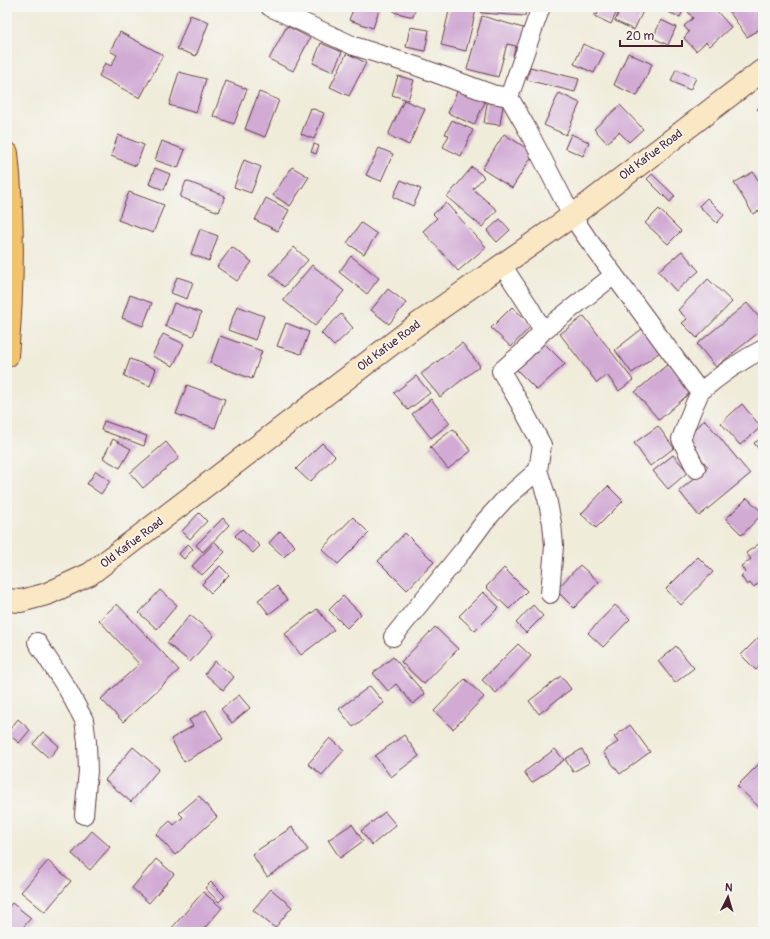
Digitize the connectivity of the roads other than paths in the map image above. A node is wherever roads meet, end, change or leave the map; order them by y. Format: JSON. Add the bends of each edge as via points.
{"nodes":[{"id":1,"x":270,"y":7,"type":"edge"},
{"id":2,"x":541,"y":7,"type":"edge"},
{"id":3,"x":763,"y":70,"type":"edge"},
{"id":4,"x":509,"y":97,"type":"junction"},
{"id":5,"x":7,"y":153,"type":"edge"},
{"id":6,"x":572,"y":216,"type":"junction"},
{"id":7,"x":502,"y":265,"type":"junction"},
{"id":8,"x":614,"y":275,"type":"junction"},
{"id":9,"x":543,"y":331,"type":"junction"},
{"id":10,"x":763,"y":349,"type":"edge"},
{"id":11,"x":7,"y":356,"type":"edge"},
{"id":12,"x":700,"y":392,"type":"junction"},
{"id":13,"x":696,"y":469,"type":"dead end"},
{"id":14,"x":538,"y":470,"type":"junction"},
{"id":15,"x":550,"y":594,"type":"dead end"},
{"id":16,"x":7,"y":600,"type":"edge"},
{"id":17,"x":393,"y":637,"type":"dead end"},
{"id":18,"x":37,"y":642,"type":"dead end"},
{"id":19,"x":84,"y":815,"type":"dead end"}],
"edges":[{"from":1,"to":4,"type":"street","via":[[354,46],[492,94]]},
{"from":2,"to":4,"type":"street"},
{"from":3,"to":6,"type":"street","name":"Old Kafue Road"},
{"from":4,"to":6,"type":"street"},
{"from":5,"to":11,"type":"highway","via":[[11,249]]},
{"from":6,"to":7,"type":"street","name":"Old Kafue Road"},
{"from":6,"to":8,"type":"street"},
{"from":7,"to":9,"type":"street"},
{"from":7,"to":16,"type":"street","name":"Old Kafue Road","via":[[418,324],[90,574],[48,594],[21,602]]},
{"from":8,"to":9,"type":"street"},
{"from":8,"to":12,"type":"street"},
{"from":9,"to":14,"type":"street","via":[[501,371],[542,445]]},
{"from":10,"to":12,"type":"street","via":[[735,365]]},
{"from":12,"to":13,"type":"street","via":[[681,439]]},
{"from":14,"to":15,"type":"street","via":[[552,523],[554,546]]},
{"from":14,"to":17,"type":"street","via":[[485,521]]},
{"from":18,"to":19,"type":"street","via":[[84,720],[88,742]]}]}
